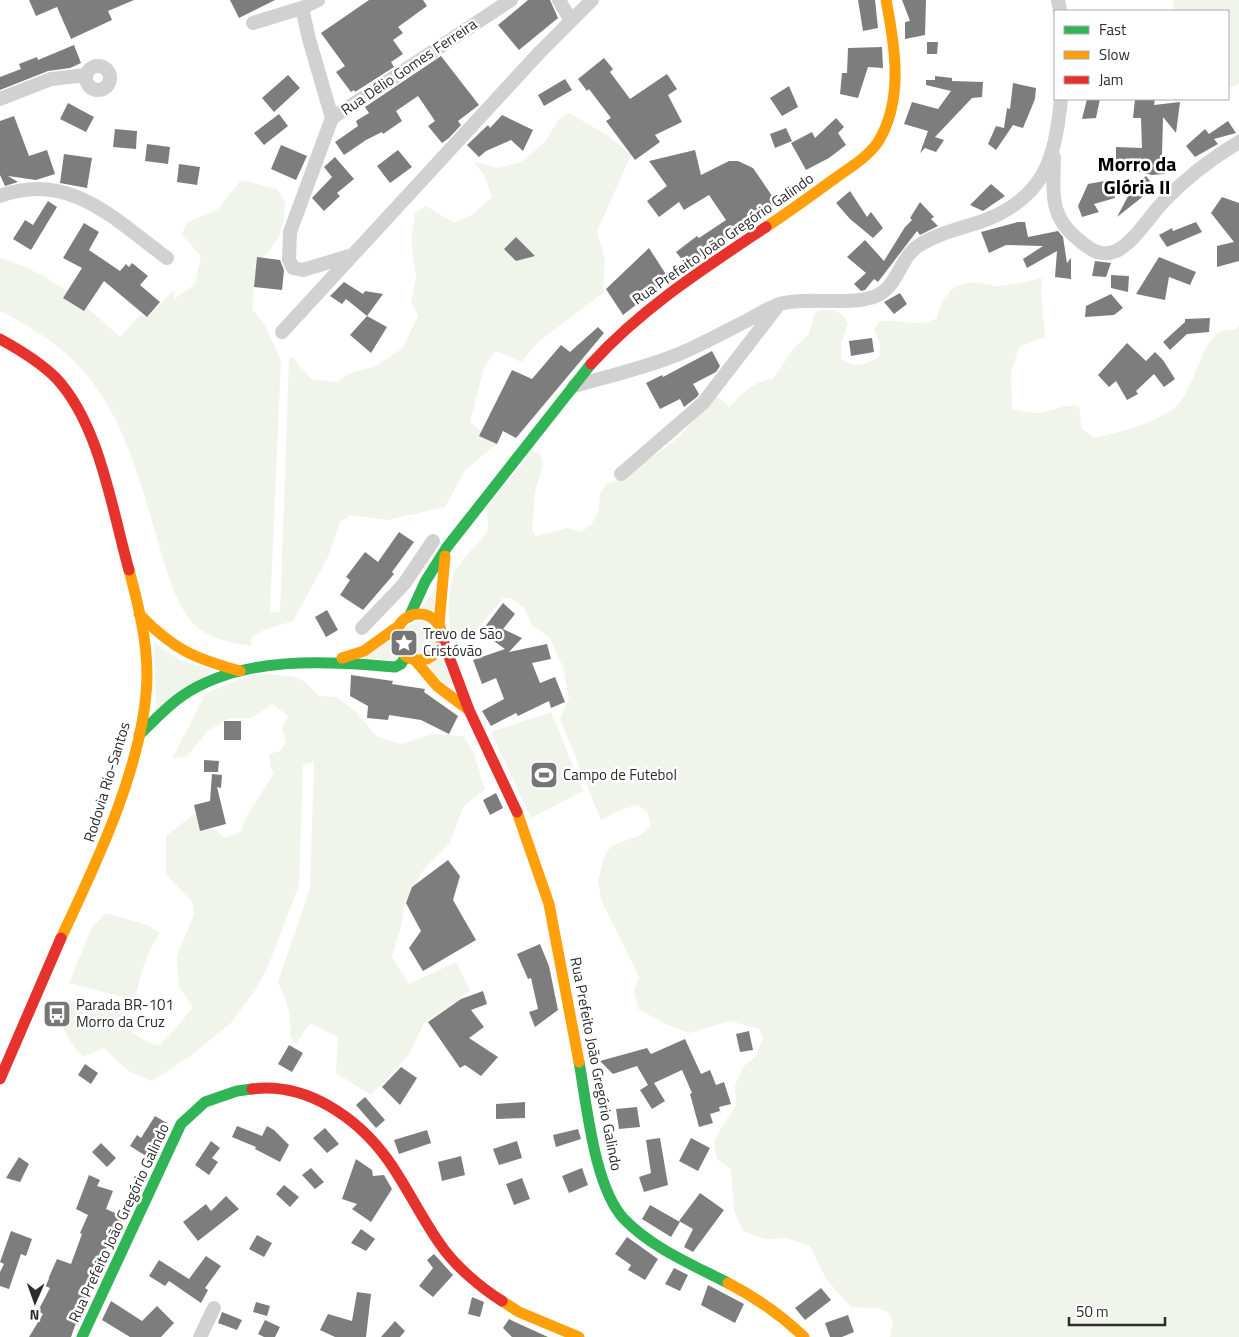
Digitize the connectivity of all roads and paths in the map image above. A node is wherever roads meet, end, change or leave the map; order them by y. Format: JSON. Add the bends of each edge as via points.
{"nodes":[{"id":1,"x":318,"y":0,"type":"edge"},
{"id":2,"x":511,"y":0,"type":"edge"},
{"id":3,"x":559,"y":0,"type":"edge"},
{"id":4,"x":592,"y":0,"type":"edge"},
{"id":5,"x":886,"y":0,"type":"edge"},
{"id":6,"x":302,"y":8,"type":"junction"},
{"id":7,"x":571,"y":21,"type":"junction"},
{"id":8,"x":253,"y":23,"type":"dead end"},
{"id":9,"x":86,"y":76,"type":"dead end"},
{"id":10,"x":0,"y":99,"type":"edge"},
{"id":11,"x":1062,"y":100,"type":"edge"},
{"id":12,"x":332,"y":118,"type":"junction"},
{"id":13,"x":1239,"y":142,"type":"edge"},
{"id":14,"x":1054,"y":148,"type":"junction"},
{"id":15,"x":0,"y":196,"type":"edge"},
{"id":16,"x":350,"y":255,"type":"junction"},
{"id":17,"x":167,"y":258,"type":"dead end"},
{"id":18,"x":779,"y":304,"type":"junction"},
{"id":19,"x":282,"y":332,"type":"dead end"},
{"id":20,"x":0,"y":339,"type":"edge"},
{"id":21,"x":574,"y":386,"type":"junction"},
{"id":22,"x":621,"y":474,"type":"dead end"},
{"id":23,"x":433,"y":541,"type":"dead end"},
{"id":24,"x":446,"y":551,"type":"junction"},
{"id":25,"x":404,"y":584,"type":"junction"},
{"id":26,"x":415,"y":597,"type":"junction"},
{"id":27,"x":138,"y":613,"type":"junction"},
{"id":28,"x":404,"y":621,"type":"junction"},
{"id":29,"x":438,"y":625,"type":"junction"},
{"id":30,"x":362,"y":628,"type":"dead end"},
{"id":31,"x":442,"y":638,"type":"junction"},
{"id":32,"x":410,"y":658,"type":"junction"},
{"id":33,"x":332,"y":662,"type":"junction"},
{"id":34,"x":240,"y":670,"type":"junction"},
{"id":35,"x":469,"y":710,"type":"junction"},
{"id":36,"x":139,"y":735,"type":"junction"},
{"id":37,"x":0,"y":1079,"type":"edge"},
{"id":38,"x":214,"y":1308,"type":"dead end"},
{"id":39,"x":82,"y":1337,"type":"edge"},
{"id":40,"x":200,"y":1337,"type":"edge"},
{"id":41,"x":579,"y":1337,"type":"edge"},
{"id":42,"x":804,"y":1337,"type":"edge"}],
"edges":[{"from":1,"to":6,"type":"street"},
{"from":2,"to":12,"type":"street","name":"Rua Délio Gomes Ferreira"},
{"from":3,"to":7,"type":"street"},
{"from":4,"to":7,"type":"street"},
{"from":5,"to":21,"type":"main road","name":"Rua Prefeito João Gregório Galindo","via":[[893,47],[893,101],[886,126],[870,151],[825,186],[658,301],[599,355]]},
{"from":6,"to":8,"type":"street"},
{"from":6,"to":12,"type":"street","name":"Rua Délio Gomes Ferreira"},
{"from":7,"to":16,"type":"street"},
{"from":9,"to":10,"type":"street","via":[[51,79]]},
{"from":11,"to":14,"type":"street"},
{"from":12,"to":16,"type":"street","name":"Rua Délio Gomes Ferreira","via":[[290,232],[289,260],[293,268],[303,270]]},
{"from":13,"to":14,"type":"street","via":[[1190,176],[1125,245],[1110,253],[1093,250],[1060,221],[1054,203]]},
{"from":14,"to":18,"type":"street","via":[[1039,183],[1020,202],[988,219],[916,247],[891,284],[877,295],[862,299],[810,299]]},
{"from":15,"to":17,"type":"street","via":[[26,188],[71,193],[96,206]]},
{"from":16,"to":19,"type":"street"},
{"from":18,"to":21,"type":"street","via":[[678,354]]},
{"from":18,"to":22,"type":"street","via":[[703,403]]},
{"from":20,"to":27,"type":"main road","name":"Rodovia Rio-Santos","via":[[40,364],[62,385],[84,422],[107,489]]},
{"from":21,"to":24,"type":"main road","name":"Rua Prefeito João Gregório Galindo"},
{"from":23,"to":25,"type":"street"},
{"from":24,"to":26,"type":"main road","name":"Rua Prefeito João Gregório Galindo"},
{"from":24,"to":29,"type":"main road"},
{"from":25,"to":26,"type":"street"},
{"from":25,"to":30,"type":"street"},
{"from":26,"to":28,"type":"main road","name":"Rua Prefeito João Gregório Galindo"},
{"from":27,"to":34,"type":"main road","via":[[180,652]]},
{"from":27,"to":36,"type":"main road","name":"Rodovia Rio-Santos","via":[[147,673]]},
{"from":28,"to":29,"type":"main road","via":[[422,615]]},
{"from":28,"to":32,"type":"main road","via":[[397,632],[398,645]]},
{"from":28,"to":33,"type":"main road","via":[[364,651]]},
{"from":29,"to":31,"type":"main road"},
{"from":31,"to":32,"type":"main road","via":[[441,644],[427,659]]},
{"from":31,"to":35,"type":"main road","name":"Rua Prefeito João Gregório Galindo"},
{"from":32,"to":33,"type":"main road","via":[[395,666]]},
{"from":32,"to":35,"type":"main road","via":[[437,686]]},
{"from":33,"to":34,"type":"main road"},
{"from":34,"to":36,"type":"main road","via":[[187,692]]},
{"from":35,"to":42,"type":"main road","name":"Rua Prefeito João Gregório Galindo","via":[[523,824],[549,904],[598,1165],[609,1196],[624,1219],[650,1239],[770,1307]]},
{"from":36,"to":37,"type":"main road","name":"Rodovia Rio-Santos","via":[[93,872]]},
{"from":38,"to":40,"type":"street"},
{"from":39,"to":41,"type":"main road","name":"Rua Prefeito João Gregório Galindo","via":[[181,1124],[205,1102],[237,1091],[286,1088],[311,1094],[357,1126],[387,1159],[441,1246],[484,1290],[519,1312]]}]}
